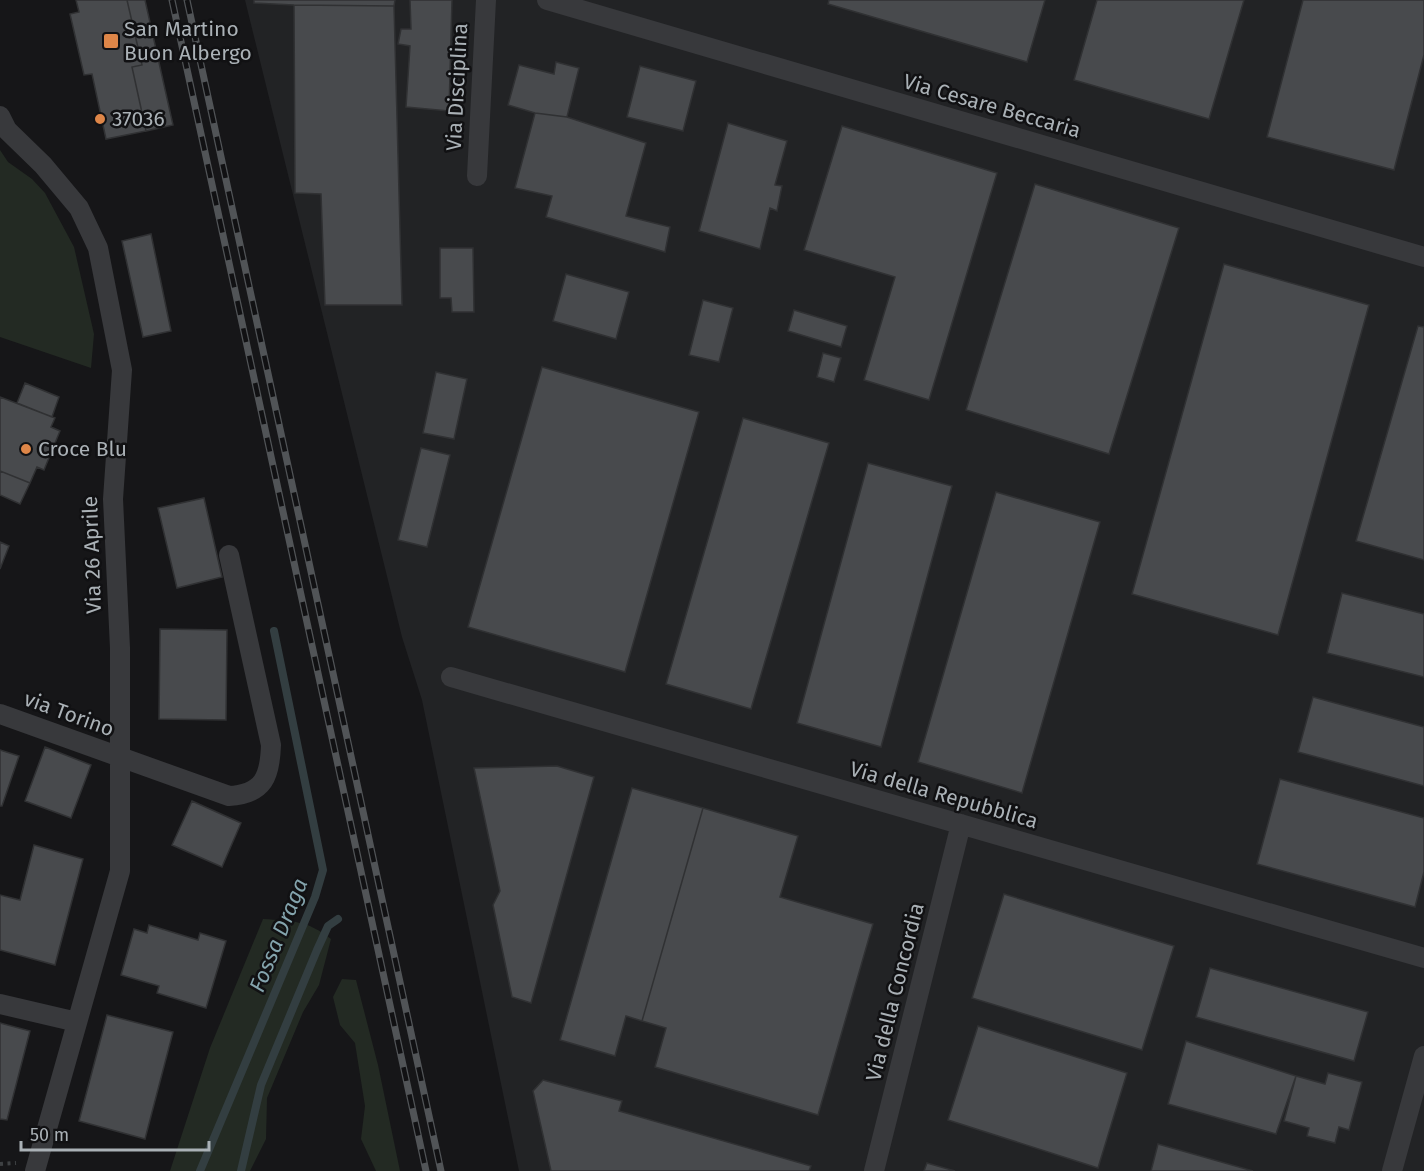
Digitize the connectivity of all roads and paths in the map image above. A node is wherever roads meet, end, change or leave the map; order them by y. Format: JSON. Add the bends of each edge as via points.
{"nodes":[{"id":1,"x":486,"y":0,"type":"edge"},
{"id":2,"x":547,"y":0,"type":"edge"},
{"id":3,"x":0,"y":116,"type":"edge"},
{"id":4,"x":477,"y":176,"type":"dead end"},
{"id":5,"x":1424,"y":257,"type":"edge"},
{"id":6,"x":229,"y":555,"type":"dead end"},
{"id":7,"x":451,"y":678,"type":"dead end"},
{"id":8,"x":0,"y":714,"type":"edge"},
{"id":9,"x":122,"y":758,"type":"junction"},
{"id":10,"x":961,"y":824,"type":"junction"},
{"id":11,"x":1424,"y":958,"type":"edge"},
{"id":12,"x":0,"y":1004,"type":"edge"},
{"id":13,"x":77,"y":1022,"type":"junction"},
{"id":14,"x":1424,"y":1056,"type":"edge"},
{"id":15,"x":35,"y":1171,"type":"edge"},
{"id":16,"x":874,"y":1171,"type":"edge"},
{"id":17,"x":1392,"y":1171,"type":"edge"}],
"edges":[{"from":1,"to":4,"type":"street","name":"Via Disciplina"},
{"from":2,"to":5,"type":"street","name":"Via Cesare Beccaria"},
{"from":3,"to":9,"type":"street","name":"Via 26 Aprile","via":[[7,130],[80,208],[98,248],[115,329],[122,370],[113,499]]},
{"from":6,"to":9,"type":"street","name":"via Torino","via":[[271,745],[270,768],[262,785],[242,795],[229,796]]},
{"from":7,"to":10,"type":"street","name":"Via della Repubblica"},
{"from":8,"to":9,"type":"street","name":"via Torino"},
{"from":9,"to":13,"type":"street","name":"Via 26 Aprile","via":[[120,871]]},
{"from":10,"to":11,"type":"street","name":"Via della Repubblica"},
{"from":10,"to":16,"type":"street","name":"Via della Concordia"},
{"from":12,"to":13,"type":"street"},
{"from":13,"to":15,"type":"street","name":"Via 26 Aprile"},
{"from":14,"to":17,"type":"street"}]}
